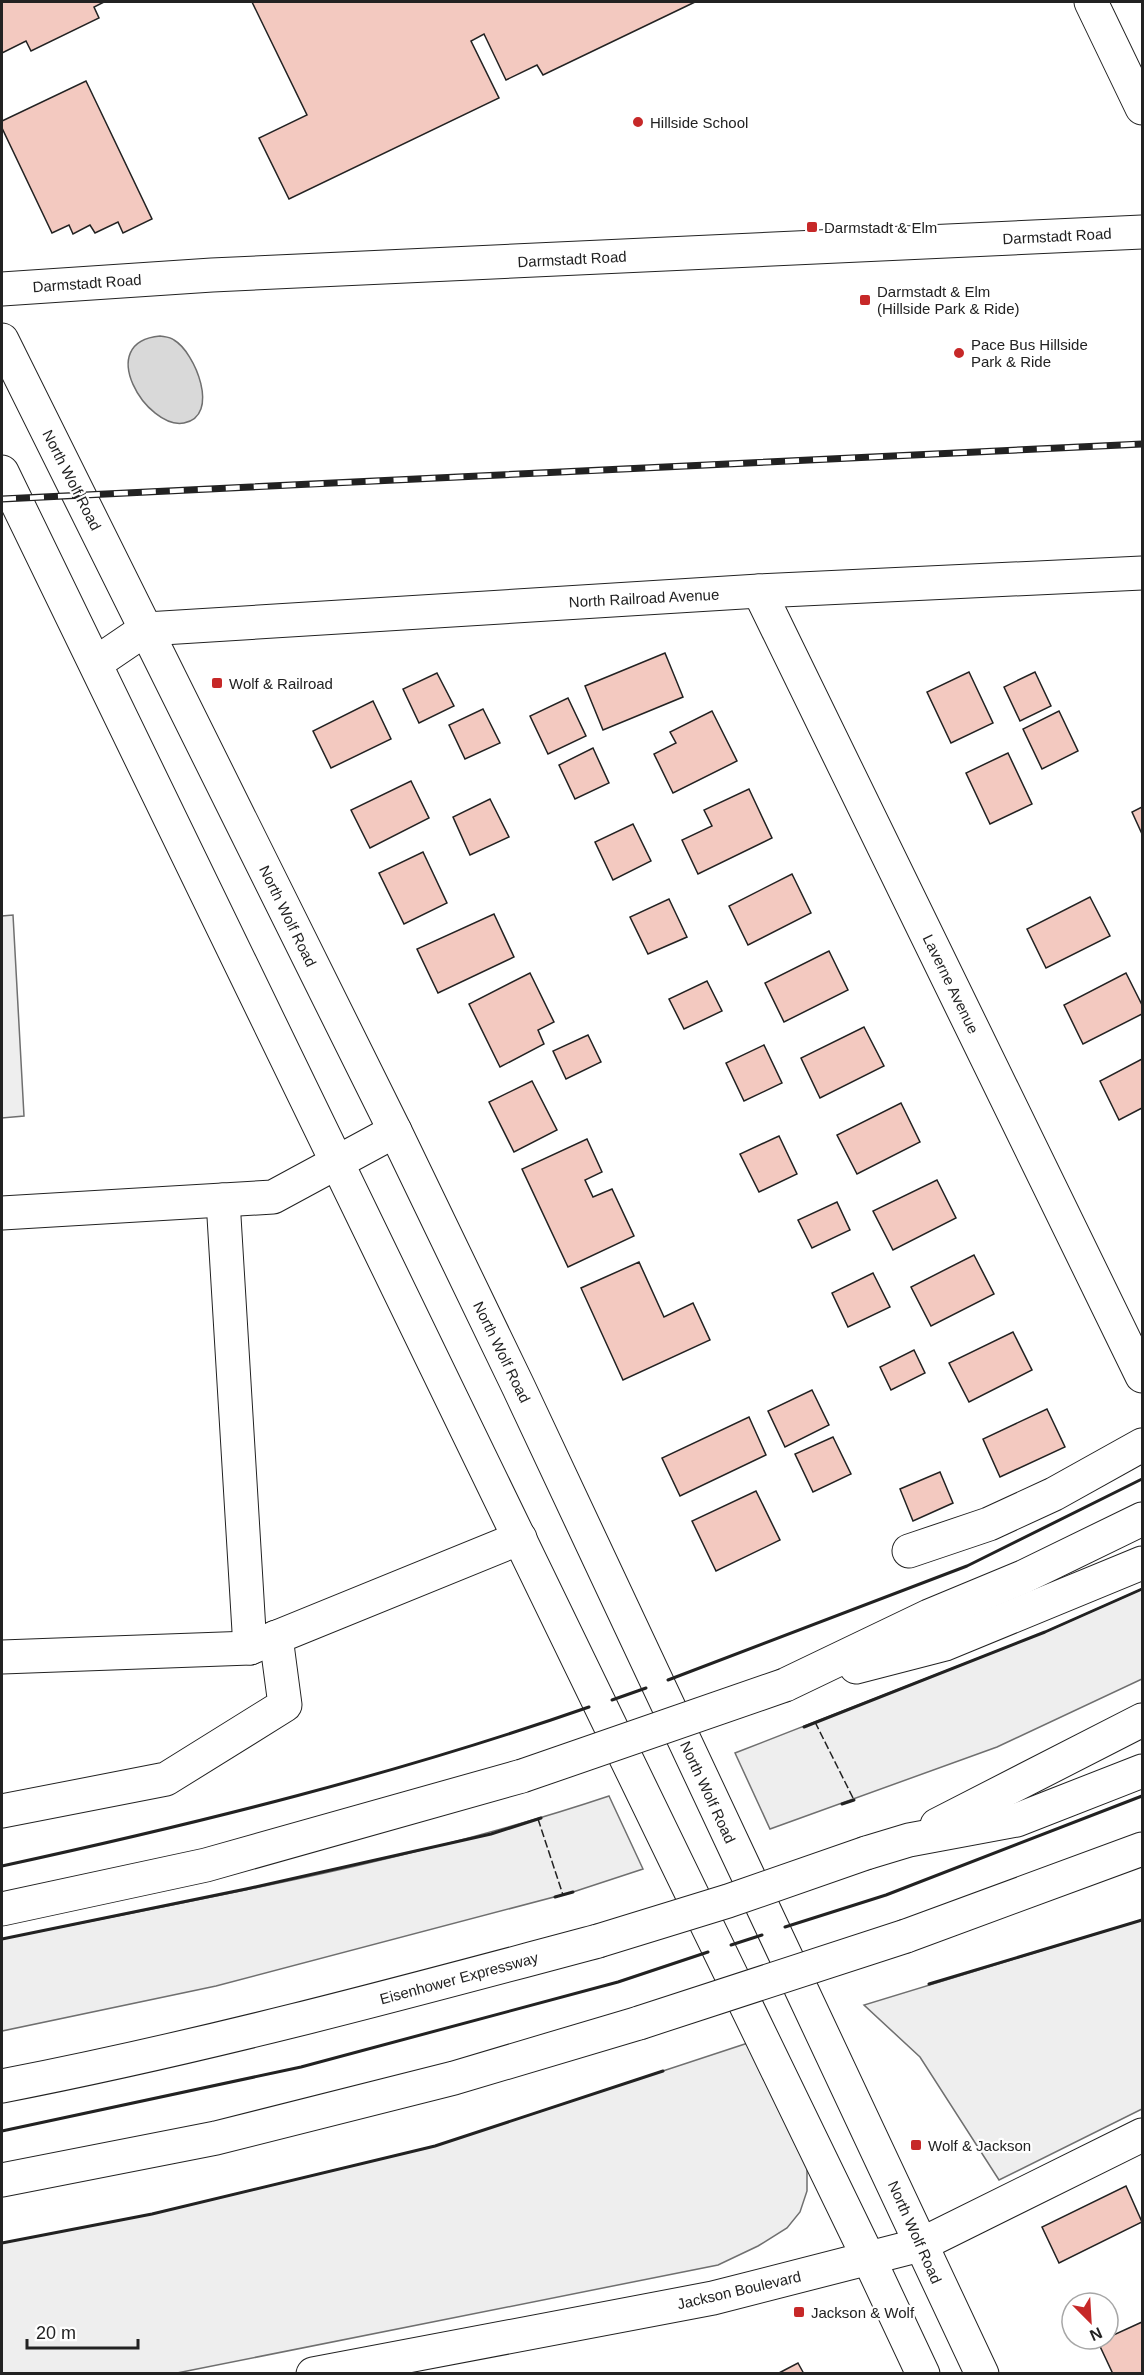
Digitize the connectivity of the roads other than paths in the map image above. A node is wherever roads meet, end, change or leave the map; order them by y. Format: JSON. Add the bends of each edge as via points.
{"nodes":[{"id":1,"x":1091,"y":2,"type":"edge"},
{"id":2,"x":1143,"y":108,"type":"edge"},
{"id":3,"x":1143,"y":232,"type":"edge"},
{"id":4,"x":2,"y":289,"type":"edge"},
{"id":5,"x":2,"y":340,"type":"edge"},
{"id":6,"x":2,"y":472,"type":"edge"},
{"id":7,"x":1143,"y":573,"type":"edge"},
{"id":8,"x":759,"y":591,"type":"junction"},
{"id":9,"x":146,"y":629,"type":"junction"},
{"id":10,"x":96,"y":663,"type":"junction"},
{"id":11,"x":395,"y":1131,"type":"junction"},
{"id":12,"x":337,"y":1162,"type":"junction"},
{"id":13,"x":223,"y":1200,"type":"junction"},
{"id":14,"x":2,"y":1213,"type":"edge"},
{"id":15,"x":1143,"y":1376,"type":"edge"},
{"id":16,"x":1143,"y":1445,"type":"edge"},
{"id":17,"x":1143,"y":1519,"type":"edge"},
{"id":18,"x":520,"y":1538,"type":"junction"},
{"id":19,"x":909,"y":1551,"type":"dead end"},
{"id":20,"x":1143,"y":1563,"type":"edge"},
{"id":21,"x":263,"y":1642,"type":"junction"},
{"id":22,"x":2,"y":1657,"type":"edge"},
{"id":23,"x":785,"y":1685,"type":"junction"},
{"id":24,"x":1143,"y":1719,"type":"edge"},
{"id":25,"x":1143,"y":1771,"type":"edge"},
{"id":26,"x":2,"y":1811,"type":"edge"},
{"id":27,"x":909,"y":1840,"type":"junction"},
{"id":28,"x":1143,"y":1849,"type":"edge"},
{"id":29,"x":2,"y":1909,"type":"edge"},
{"id":30,"x":2,"y":2086,"type":"edge"},
{"id":31,"x":1143,"y":2135,"type":"edge"},
{"id":32,"x":2,"y":2180,"type":"edge"},
{"id":33,"x":920,"y":2246,"type":"junction"},
{"id":34,"x":869,"y":2259,"type":"junction"},
{"id":35,"x":313,"y":2373,"type":"edge"},
{"id":36,"x":923,"y":2373,"type":"edge"},
{"id":37,"x":982,"y":2373,"type":"edge"}],
"edges":[{"from":1,"to":2,"type":"main road"},
{"from":3,"to":4,"type":"main road","name":"Darmstadt Road","via":[[212,275]]},
{"from":5,"to":9,"type":"main road","name":"North Wolf Road"},
{"from":6,"to":10,"type":"main road"},
{"from":7,"to":8,"type":"main road","name":"North Railroad Avenue"},
{"from":8,"to":9,"type":"main road","name":"North Railroad Avenue"},
{"from":8,"to":15,"type":"main road","name":"Laverne Avenue"},
{"from":9,"to":10,"type":"main road"},
{"from":9,"to":11,"type":"main road","name":"North Wolf Road"},
{"from":10,"to":12,"type":"main road"},
{"from":11,"to":12,"type":"main road"},
{"from":11,"to":33,"type":"main road","name":"North Wolf Road","via":[[878,2148]]},
{"from":12,"to":13,"type":"main road","via":[[273,1197]]},
{"from":12,"to":18,"type":"main road"},
{"from":13,"to":14,"type":"main road"},
{"from":13,"to":21,"type":"main road"},
{"from":16,"to":19,"type":"main road","via":[[989,1524]]},
{"from":17,"to":23,"type":"main road"},
{"from":18,"to":21,"type":"main road"},
{"from":18,"to":34,"type":"main road"},
{"from":20,"to":23,"type":"main road","via":[[945,1644]]},
{"from":21,"to":22,"type":"main road"},
{"from":21,"to":26,"type":"main road","via":[[285,1705],[166,1779]]},
{"from":23,"to":29,"type":"main road","bridge":true,"via":[[522,1776],[206,1865]]},
{"from":24,"to":27,"type":"main road"},
{"from":25,"to":27,"type":"main road","via":[[1017,1820]]},
{"from":27,"to":30,"type":"main road","name":"Eisenhower Expressway","bridge":true,"via":[[728,1902],[329,2014]]},
{"from":28,"to":32,"type":"main road","bridge":true,"via":[[906,1936],[454,2078],[250,2129]]},
{"from":31,"to":33,"type":"main road","name":"Jackson Boulevard"},
{"from":33,"to":34,"type":"main road","name":"Jackson Boulevard"},
{"from":33,"to":37,"type":"main road","name":"North Wolf Road"},
{"from":34,"to":35,"type":"main road","name":"Jackson Boulevard","via":[[712,2298]]},
{"from":34,"to":36,"type":"main road"}]}
